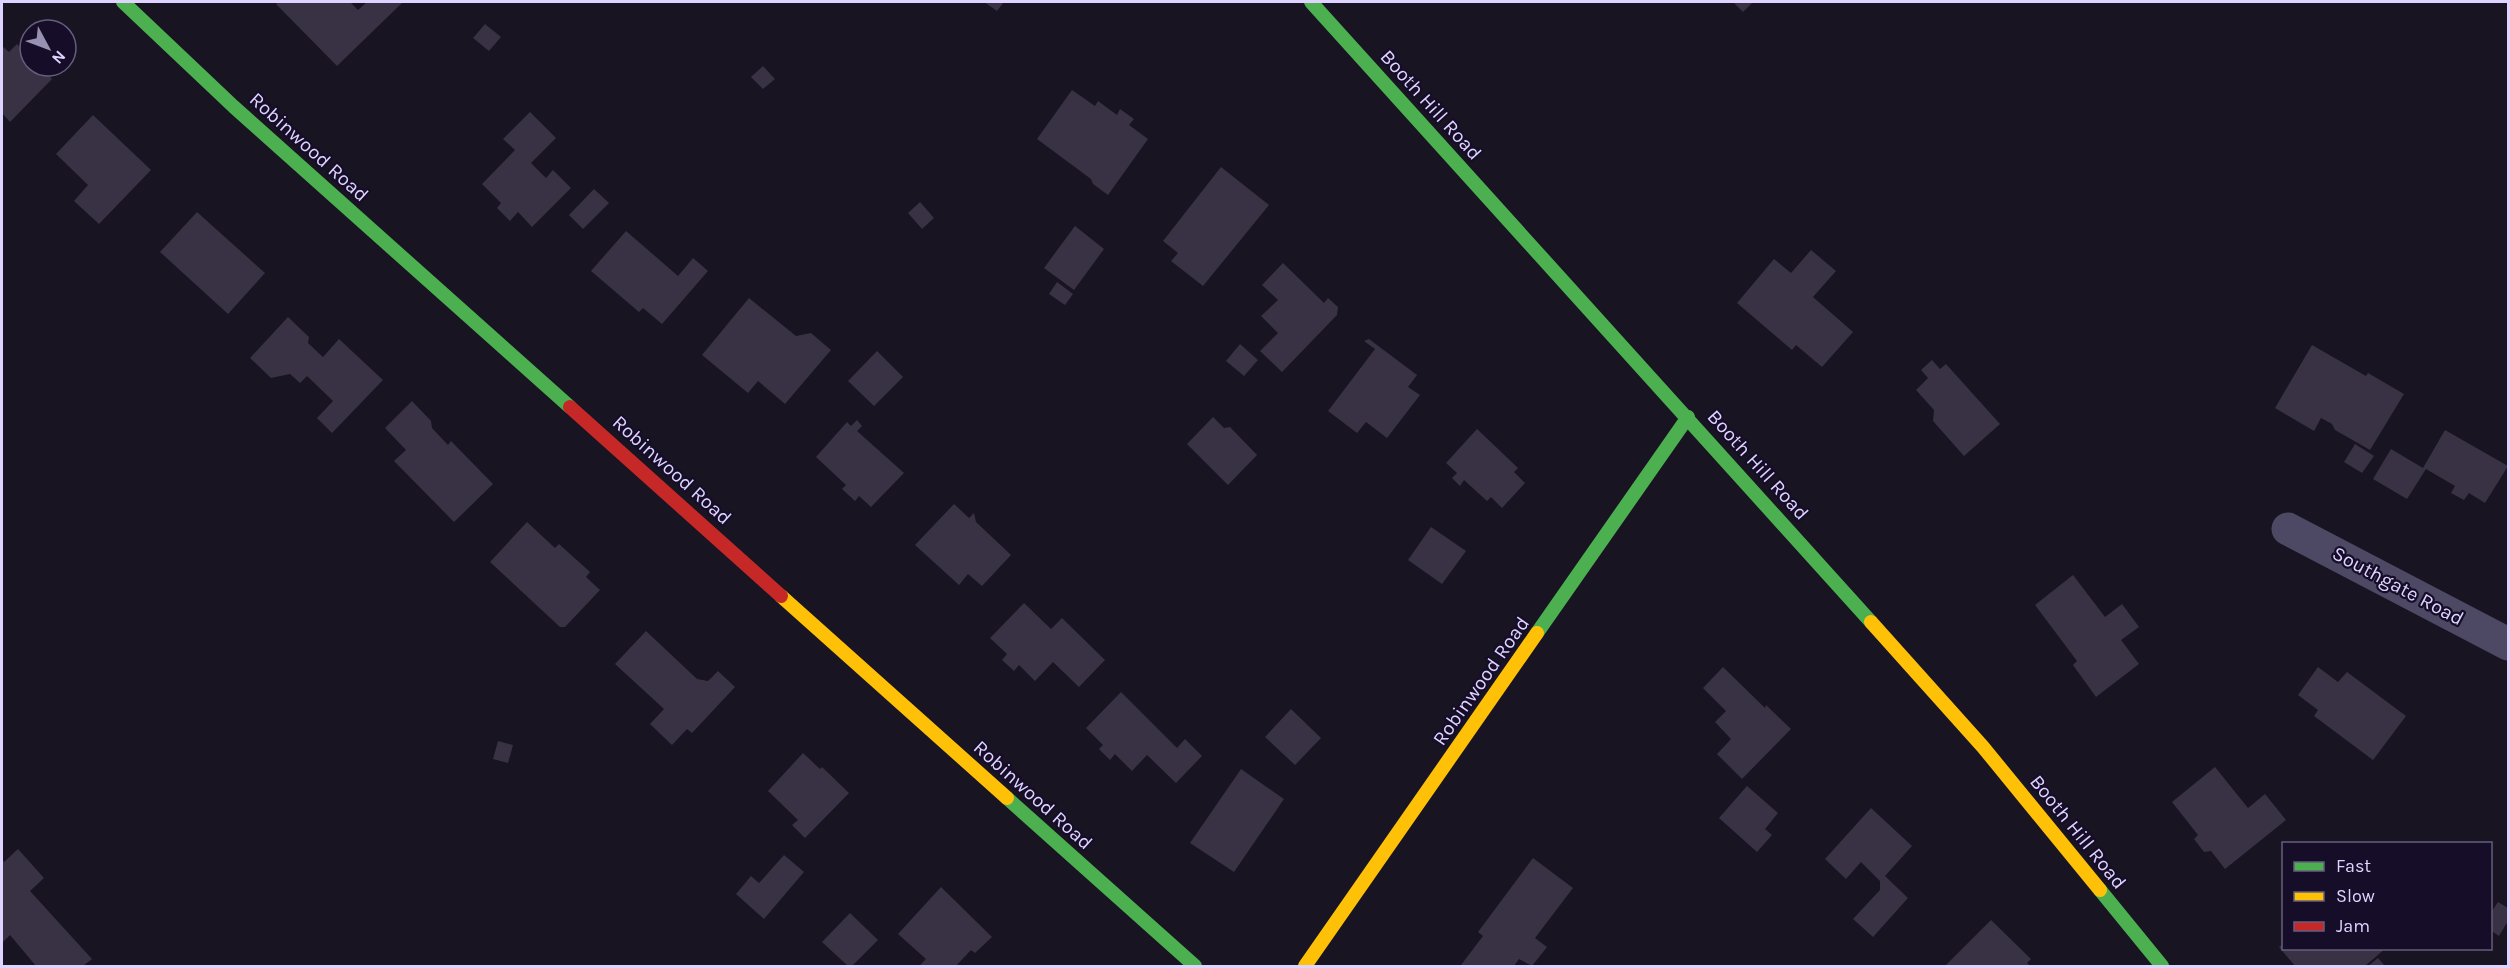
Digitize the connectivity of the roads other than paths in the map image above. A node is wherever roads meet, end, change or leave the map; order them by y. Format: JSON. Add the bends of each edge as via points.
{"nodes":[{"id":1,"x":123,"y":2,"type":"edge"},
{"id":2,"x":1311,"y":2,"type":"edge"},
{"id":3,"x":1688,"y":417,"type":"junction"},
{"id":4,"x":2288,"y":529,"type":"dead end"},
{"id":5,"x":2508,"y":644,"type":"edge"},
{"id":6,"x":2157,"y":964,"type":"edge"},
{"id":7,"x":1195,"y":966,"type":"edge"},
{"id":8,"x":1305,"y":966,"type":"edge"}],
"edges":[{"from":1,"to":7,"type":"street","name":"Robinwood Road","via":[[234,107]]},
{"from":2,"to":3,"type":"street","name":"Booth Hill Road"},
{"from":3,"to":6,"type":"street","name":"Booth Hill Road","via":[[1983,747]]},
{"from":3,"to":8,"type":"street","name":"Robinwood Road"},
{"from":4,"to":5,"type":"street","name":"Southgate Road"}]}
